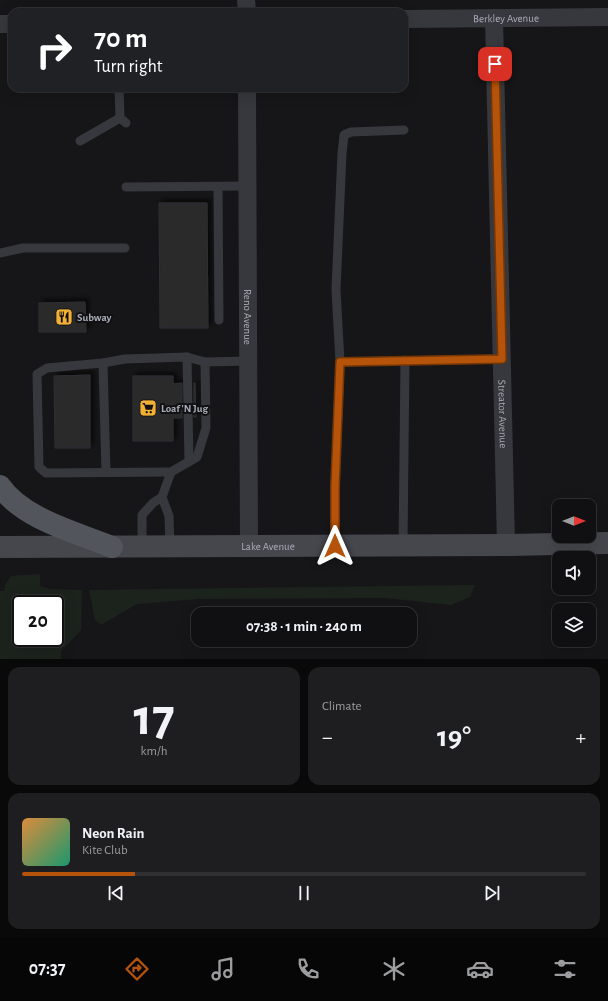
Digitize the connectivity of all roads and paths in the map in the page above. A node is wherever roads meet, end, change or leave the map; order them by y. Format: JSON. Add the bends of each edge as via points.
{"nodes":[{"id":1,"x":608,"y":17,"type":"edge"},
{"id":2,"x":494,"y":18,"type":"junction"},
{"id":3,"x":408,"y":19,"type":"edge"},
{"id":4,"x":120,"y":92,"type":"edge"},
{"id":5,"x":247,"y":92,"type":"edge"},
{"id":6,"x":404,"y":130,"type":"dead end"},
{"id":7,"x":80,"y":141,"type":"dead end"},
{"id":8,"x":247,"y":186,"type":"junction"},
{"id":9,"x":126,"y":187,"type":"dead end"},
{"id":10,"x":218,"y":187,"type":"junction"},
{"id":11,"x":125,"y":248,"type":"dead end"},
{"id":12,"x":0,"y":253,"type":"edge"},
{"id":13,"x":219,"y":320,"type":"dead end"},
{"id":14,"x":187,"y":357,"type":"junction"},
{"id":15,"x":502,"y":359,"type":"junction"},
{"id":16,"x":405,"y":360,"type":"junction"},
{"id":17,"x":248,"y":361,"type":"junction"},
{"id":18,"x":205,"y":362,"type":"junction"},
{"id":19,"x":340,"y":362,"type":"junction"},
{"id":20,"x":103,"y":363,"type":"junction"},
{"id":21,"x":189,"y":462,"type":"junction"},
{"id":22,"x":106,"y":472,"type":"junction"},
{"id":23,"x":171,"y":472,"type":"junction"},
{"id":24,"x":0,"y":486,"type":"edge"},
{"id":25,"x":162,"y":497,"type":"junction"},
{"id":26,"x":608,"y":543,"type":"edge"},
{"id":27,"x":403,"y":545,"type":"junction"},
{"id":28,"x":506,"y":545,"type":"junction"},
{"id":29,"x":112,"y":546,"type":"junction"},
{"id":30,"x":170,"y":546,"type":"junction"},
{"id":31,"x":248,"y":546,"type":"junction"},
{"id":32,"x":335,"y":546,"type":"junction"},
{"id":33,"x":0,"y":547,"type":"edge"},
{"id":34,"x":142,"y":547,"type":"junction"}],
"edges":[{"from":1,"to":2,"type":"street","name":"Berkley Avenue"},
{"from":2,"to":3,"type":"street","name":"Berkley Avenue"},
{"from":2,"to":15,"type":"street","name":"Streator Avenue"},
{"from":4,"to":7,"type":"lane","via":[[123,120]]},
{"from":5,"to":8,"type":"street","name":"Reno Avenue"},
{"from":6,"to":19,"type":"lane","via":[[351,132],[344,136],[336,290]]},
{"from":8,"to":10,"type":"lane"},
{"from":8,"to":17,"type":"street","name":"Reno Avenue"},
{"from":9,"to":10,"type":"lane"},
{"from":10,"to":13,"type":"lane"},
{"from":11,"to":12,"type":"lane","via":[[23,248]]},
{"from":14,"to":18,"type":"lane"},
{"from":14,"to":20,"type":"lane","via":[[125,359]]},
{"from":14,"to":21,"type":"lane"},
{"from":15,"to":16,"type":"lane"},
{"from":15,"to":28,"type":"street","name":"Streator Avenue"},
{"from":16,"to":19,"type":"lane"},
{"from":16,"to":27,"type":"lane"},
{"from":17,"to":18,"type":"lane"},
{"from":17,"to":31,"type":"street","name":"Reno Avenue"},
{"from":18,"to":21,"type":"lane","via":[[206,428],[197,457]]},
{"from":19,"to":32,"type":"lane"},
{"from":20,"to":22,"type":"lane"},
{"from":20,"to":22,"type":"lane","via":[[47,368],[37,374],[39,467],[46,473]]},
{"from":21,"to":23,"type":"lane"},
{"from":22,"to":23,"type":"lane"},
{"from":23,"to":25,"type":"lane"},
{"from":24,"to":29,"type":"main road","via":[[26,510]]},
{"from":25,"to":30,"type":"lane","via":[[169,516]]},
{"from":25,"to":34,"type":"lane","via":[[142,515]]},
{"from":26,"to":28,"type":"main road","name":"Lake Avenue"},
{"from":27,"to":28,"type":"main road","name":"Lake Avenue"},
{"from":27,"to":32,"type":"main road","name":"Lake Avenue"},
{"from":29,"to":33,"type":"main road","name":"Lake Avenue"},
{"from":29,"to":34,"type":"main road","name":"Lake Avenue"},
{"from":30,"to":31,"type":"main road","name":"Lake Avenue"},
{"from":30,"to":34,"type":"main road","name":"Lake Avenue"},
{"from":31,"to":32,"type":"main road","name":"Lake Avenue"}]}
